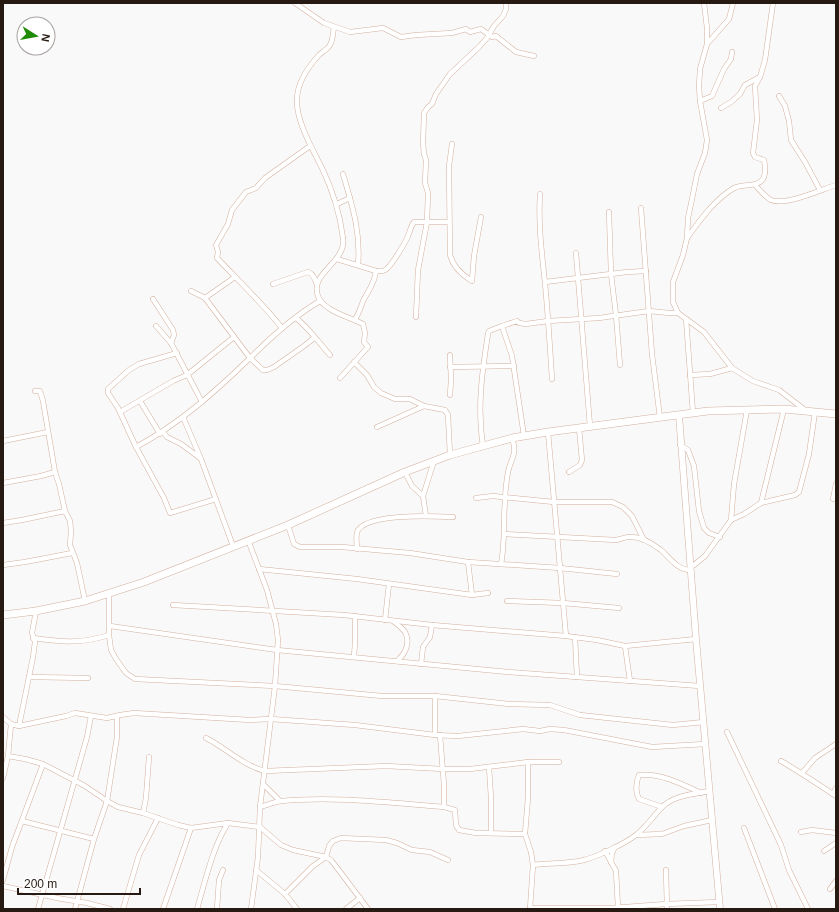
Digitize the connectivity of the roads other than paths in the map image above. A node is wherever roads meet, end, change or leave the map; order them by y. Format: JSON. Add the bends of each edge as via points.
{"nodes":[{"id":1,"x":295,"y":3,"type":"edge"},
{"id":2,"x":506,"y":3,"type":"edge"},
{"id":3,"x":704,"y":3,"type":"edge"},
{"id":4,"x":733,"y":3,"type":"edge"},
{"id":5,"x":773,"y":3,"type":"edge"},
{"id":6,"x":334,"y":27,"type":"junction"},
{"id":7,"x":488,"y":35,"type":"junction"},
{"id":8,"x":707,"y":44,"type":"junction"},
{"id":9,"x":732,"y":52,"type":"dead end"},
{"id":10,"x":534,"y":56,"type":"dead end"},
{"id":11,"x":760,"y":77,"type":"junction"},
{"id":12,"x":779,"y":96,"type":"dead end"},
{"id":13,"x":700,"y":101,"type":"junction"},
{"id":14,"x":721,"y":108,"type":"dead end"},
{"id":15,"x":452,"y":144,"type":"dead end"},
{"id":16,"x":310,"y":146,"type":"junction"},
{"id":17,"x":343,"y":174,"type":"dead end"},
{"id":18,"x":755,"y":185,"type":"junction"},
{"id":19,"x":836,"y":185,"type":"edge"},
{"id":20,"x":820,"y":190,"type":"junction"},
{"id":21,"x":540,"y":194,"type":"dead end"},
{"id":22,"x":350,"y":198,"type":"junction"},
{"id":23,"x":337,"y":204,"type":"junction"},
{"id":24,"x":641,"y":208,"type":"dead end"},
{"id":25,"x":609,"y":212,"type":"dead end"},
{"id":26,"x":481,"y":217,"type":"dead end"},
{"id":27,"x":427,"y":222,"type":"junction"},
{"id":28,"x":449,"y":222,"type":"junction"},
{"id":29,"x":687,"y":238,"type":"junction"},
{"id":30,"x":576,"y":253,"type":"dead end"},
{"id":31,"x":337,"y":259,"type":"junction"},
{"id":32,"x":358,"y":265,"type":"junction"},
{"id":33,"x":376,"y":271,"type":"junction"},
{"id":34,"x":646,"y":271,"type":"junction"},
{"id":35,"x":611,"y":274,"type":"junction"},
{"id":36,"x":235,"y":276,"type":"junction"},
{"id":37,"x":578,"y":278,"type":"junction"},
{"id":38,"x":545,"y":282,"type":"junction"},
{"id":39,"x":273,"y":284,"type":"dead end"},
{"id":40,"x":316,"y":285,"type":"junction"},
{"id":41,"x":190,"y":291,"type":"dead end"},
{"id":42,"x":205,"y":298,"type":"junction"},
{"id":43,"x":153,"y":299,"type":"dead end"},
{"id":44,"x":320,"y":301,"type":"junction"},
{"id":45,"x":649,"y":311,"type":"junction"},
{"id":46,"x":678,"y":313,"type":"junction"},
{"id":47,"x":616,"y":315,"type":"junction"},
{"id":48,"x":416,"y":317,"type":"dead end"},
{"id":49,"x":296,"y":318,"type":"junction"},
{"id":50,"x":582,"y":319,"type":"junction"},
{"id":51,"x":686,"y":319,"type":"junction"},
{"id":52,"x":355,"y":320,"type":"junction"},
{"id":53,"x":548,"y":321,"type":"junction"},
{"id":54,"x":156,"y":326,"type":"dead end"},
{"id":55,"x":502,"y":326,"type":"junction"},
{"id":56,"x":282,"y":328,"type":"junction"},
{"id":57,"x":234,"y":337,"type":"junction"},
{"id":58,"x":314,"y":338,"type":"junction"},
{"id":59,"x":171,"y":343,"type":"junction"},
{"id":60,"x":177,"y":353,"type":"junction"},
{"id":61,"x":450,"y":354,"type":"dead end"},
{"id":62,"x":330,"y":355,"type":"dead end"},
{"id":63,"x":250,"y":358,"type":"junction"},
{"id":64,"x":354,"y":362,"type":"junction"},
{"id":65,"x":620,"y":365,"type":"dead end"},
{"id":66,"x":450,"y":366,"type":"junction"},
{"id":67,"x":483,"y":366,"type":"junction"},
{"id":68,"x":514,"y":366,"type":"junction"},
{"id":69,"x":732,"y":368,"type":"junction"},
{"id":70,"x":690,"y":375,"type":"junction"},
{"id":71,"x":187,"y":376,"type":"junction"},
{"id":72,"x":340,"y":378,"type":"dead end"},
{"id":73,"x":552,"y":379,"type":"dead end"},
{"id":74,"x":35,"y":391,"type":"dead end"},
{"id":75,"x":450,"y":394,"type":"dead end"},
{"id":76,"x":140,"y":401,"type":"junction"},
{"id":77,"x":202,"y":402,"type":"junction"},
{"id":78,"x":424,"y":406,"type":"junction"},
{"id":79,"x":784,"y":409,"type":"junction"},
{"id":80,"x":747,"y":410,"type":"junction"},
{"id":81,"x":805,"y":410,"type":"junction"},
{"id":82,"x":120,"y":412,"type":"junction"},
{"id":83,"x":815,"y":412,"type":"junction"},
{"id":84,"x":692,"y":413,"type":"junction"},
{"id":85,"x":836,"y":414,"type":"edge"},
{"id":86,"x":679,"y":415,"type":"junction"},
{"id":87,"x":184,"y":417,"type":"junction"},
{"id":88,"x":660,"y":418,"type":"junction"},
{"id":89,"x":590,"y":426,"type":"junction"},
{"id":90,"x":377,"y":427,"type":"dead end"},
{"id":91,"x":579,"y":428,"type":"junction"},
{"id":92,"x":48,"y":432,"type":"junction"},
{"id":93,"x":548,"y":432,"type":"junction"},
{"id":94,"x":161,"y":433,"type":"junction"},
{"id":95,"x":524,"y":436,"type":"junction"},
{"id":96,"x":512,"y":438,"type":"junction"},
{"id":97,"x":3,"y":441,"type":"edge"},
{"id":98,"x":680,"y":445,"type":"junction"},
{"id":99,"x":483,"y":446,"type":"junction"},
{"id":100,"x":136,"y":447,"type":"junction"},
{"id":101,"x":450,"y":455,"type":"junction"},
{"id":102,"x":202,"y":459,"type":"junction"},
{"id":103,"x":434,"y":461,"type":"junction"},
{"id":104,"x":55,"y":472,"type":"junction"},
{"id":105,"x":405,"y":472,"type":"junction"},
{"id":106,"x":569,"y":472,"type":"dead end"},
{"id":107,"x":3,"y":483,"type":"edge"},
{"id":108,"x":836,"y":484,"type":"edge"},
{"id":109,"x":423,"y":496,"type":"junction"},
{"id":110,"x":504,"y":496,"type":"junction"},
{"id":111,"x":476,"y":498,"type":"dead end"},
{"id":112,"x":216,"y":499,"type":"junction"},
{"id":113,"x":833,"y":499,"type":"dead end"},
{"id":114,"x":554,"y":502,"type":"junction"},
{"id":115,"x":761,"y":503,"type":"junction"},
{"id":116,"x":65,"y":511,"type":"junction"},
{"id":117,"x":426,"y":516,"type":"junction"},
{"id":118,"x":453,"y":517,"type":"dead end"},
{"id":119,"x":731,"y":520,"type":"junction"},
{"id":120,"x":3,"y":523,"type":"edge"},
{"id":121,"x":288,"y":526,"type":"junction"},
{"id":122,"x":504,"y":534,"type":"junction"},
{"id":123,"x":557,"y":537,"type":"junction"},
{"id":124,"x":720,"y":537,"type":"junction"},
{"id":125,"x":248,"y":540,"type":"junction"},
{"id":126,"x":644,"y":540,"type":"junction"},
{"id":127,"x":233,"y":546,"type":"junction"},
{"id":128,"x":357,"y":549,"type":"junction"},
{"id":129,"x":72,"y":553,"type":"junction"},
{"id":130,"x":468,"y":562,"type":"junction"},
{"id":131,"x":501,"y":564,"type":"junction"},
{"id":132,"x":3,"y":565,"type":"edge"},
{"id":133,"x":560,"y":568,"type":"junction"},
{"id":134,"x":691,"y":568,"type":"junction"},
{"id":135,"x":259,"y":569,"type":"junction"},
{"id":136,"x":617,"y":574,"type":"dead end"},
{"id":137,"x":389,"y":584,"type":"junction"},
{"id":138,"x":488,"y":593,"type":"dead end"},
{"id":139,"x":109,"y":594,"type":"junction"},
{"id":140,"x":472,"y":595,"type":"junction"},
{"id":141,"x":85,"y":601,"type":"junction"},
{"id":142,"x":507,"y":601,"type":"dead end"},
{"id":143,"x":563,"y":603,"type":"junction"},
{"id":144,"x":173,"y":605,"type":"dead end"},
{"id":145,"x":619,"y":608,"type":"dead end"},
{"id":146,"x":36,"y":611,"type":"junction"},
{"id":147,"x":273,"y":611,"type":"junction"},
{"id":148,"x":3,"y":613,"type":"edge"},
{"id":149,"x":355,"y":616,"type":"junction"},
{"id":150,"x":385,"y":620,"type":"junction"},
{"id":151,"x":393,"y":621,"type":"junction"},
{"id":152,"x":432,"y":625,"type":"junction"},
{"id":153,"x":110,"y":626,"type":"junction"},
{"id":154,"x":109,"y":635,"type":"junction"},
{"id":155,"x":566,"y":636,"type":"junction"},
{"id":156,"x":575,"y":637,"type":"junction"},
{"id":157,"x":33,"y":638,"type":"junction"},
{"id":158,"x":696,"y":639,"type":"junction"},
{"id":159,"x":625,"y":646,"type":"junction"},
{"id":160,"x":277,"y":650,"type":"junction"},
{"id":161,"x":354,"y":656,"type":"junction"},
{"id":162,"x":397,"y":661,"type":"junction"},
{"id":163,"x":421,"y":664,"type":"junction"},
{"id":164,"x":29,"y":677,"type":"junction"},
{"id":165,"x":577,"y":677,"type":"junction"},
{"id":166,"x":88,"y":678,"type":"dead end"},
{"id":167,"x":630,"y":681,"type":"junction"},
{"id":168,"x":275,"y":686,"type":"junction"},
{"id":169,"x":700,"y":686,"type":"junction"},
{"id":170,"x":435,"y":696,"type":"junction"},
{"id":171,"x":91,"y":716,"type":"junction"},
{"id":172,"x":117,"y":716,"type":"junction"},
{"id":173,"x":3,"y":717,"type":"edge"},
{"id":174,"x":271,"y":719,"type":"junction"},
{"id":175,"x":704,"y":722,"type":"junction"},
{"id":176,"x":11,"y":724,"type":"junction"},
{"id":177,"x":19,"y":726,"type":"junction"},
{"id":178,"x":727,"y":732,"type":"dead end"},
{"id":179,"x":438,"y":735,"type":"junction"},
{"id":180,"x":206,"y":738,"type":"dead end"},
{"id":181,"x":705,"y":744,"type":"junction"},
{"id":182,"x":836,"y":744,"type":"edge"},
{"id":183,"x":8,"y":756,"type":"junction"},
{"id":184,"x":149,"y":757,"type":"dead end"},
{"id":185,"x":781,"y":761,"type":"dead end"},
{"id":186,"x":528,"y":762,"type":"junction"},
{"id":187,"x":559,"y":762,"type":"dead end"},
{"id":188,"x":43,"y":764,"type":"junction"},
{"id":189,"x":489,"y":767,"type":"junction"},
{"id":190,"x":442,"y":769,"type":"junction"},
{"id":191,"x":265,"y":771,"type":"junction"},
{"id":192,"x":802,"y":773,"type":"junction"},
{"id":193,"x":3,"y":778,"type":"edge"},
{"id":194,"x":75,"y":781,"type":"junction"},
{"id":195,"x":264,"y":784,"type":"junction"},
{"id":196,"x":836,"y":788,"type":"edge"},
{"id":197,"x":710,"y":791,"type":"junction"},
{"id":198,"x":701,"y":793,"type":"junction"},
{"id":199,"x":834,"y":795,"type":"edge"},
{"id":200,"x":107,"y":801,"type":"junction"},
{"id":201,"x":280,"y":802,"type":"junction"},
{"id":202,"x":260,"y":807,"type":"junction"},
{"id":203,"x":444,"y":807,"type":"junction"},
{"id":204,"x":662,"y":807,"type":"junction"},
{"id":205,"x":143,"y":813,"type":"junction"},
{"id":206,"x":158,"y":818,"type":"junction"},
{"id":207,"x":712,"y":820,"type":"junction"},
{"id":208,"x":22,"y":821,"type":"junction"},
{"id":209,"x":228,"y":823,"type":"junction"},
{"id":210,"x":260,"y":827,"type":"junction"},
{"id":211,"x":191,"y":828,"type":"junction"},
{"id":212,"x":744,"y":828,"type":"dead end"},
{"id":213,"x":60,"y":830,"type":"junction"},
{"id":214,"x":801,"y":832,"type":"dead end"},
{"id":215,"x":491,"y":833,"type":"junction"},
{"id":216,"x":836,"y":833,"type":"edge"},
{"id":217,"x":525,"y":834,"type":"junction"},
{"id":218,"x":636,"y":834,"type":"junction"},
{"id":219,"x":94,"y":839,"type":"junction"},
{"id":220,"x":836,"y":843,"type":"edge"},
{"id":221,"x":615,"y":847,"type":"junction"},
{"id":222,"x":605,"y":851,"type":"junction"},
{"id":223,"x":824,"y":851,"type":"dead end"},
{"id":224,"x":326,"y":857,"type":"junction"},
{"id":225,"x":448,"y":860,"type":"dead end"},
{"id":226,"x":611,"y":862,"type":"junction"},
{"id":227,"x":533,"y":865,"type":"junction"},
{"id":228,"x":223,"y":870,"type":"dead end"},
{"id":229,"x":256,"y":870,"type":"junction"},
{"id":230,"x":666,"y":870,"type":"dead end"},
{"id":231,"x":3,"y":880,"type":"edge"},
{"id":232,"x":836,"y":882,"type":"edge"},
{"id":233,"x":3,"y":886,"type":"edge"},
{"id":234,"x":830,"y":889,"type":"dead end"},
{"id":235,"x":285,"y":894,"type":"junction"},
{"id":236,"x":42,"y":895,"type":"junction"},
{"id":237,"x":360,"y":898,"type":"junction"},
{"id":238,"x":76,"y":901,"type":"junction"},
{"id":239,"x":719,"y":902,"type":"junction"},
{"id":240,"x":667,"y":906,"type":"edge"},
{"id":241,"x":618,"y":907,"type":"junction"},
{"id":242,"x":530,"y":908,"type":"edge"},
{"id":243,"x":612,"y":908,"type":"edge"},
{"id":244,"x":38,"y":909,"type":"edge"},
{"id":245,"x":75,"y":909,"type":"edge"},
{"id":246,"x":110,"y":909,"type":"edge"},
{"id":247,"x":123,"y":909,"type":"edge"},
{"id":248,"x":163,"y":909,"type":"edge"},
{"id":249,"x":197,"y":909,"type":"edge"},
{"id":250,"x":217,"y":909,"type":"edge"},
{"id":251,"x":250,"y":909,"type":"edge"},
{"id":252,"x":297,"y":909,"type":"edge"},
{"id":253,"x":346,"y":909,"type":"edge"},
{"id":254,"x":368,"y":909,"type":"edge"},
{"id":255,"x":568,"y":909,"type":"edge"},
{"id":256,"x":720,"y":909,"type":"edge"},
{"id":257,"x":775,"y":909,"type":"edge"},
{"id":258,"x":808,"y":909,"type":"edge"}],
"edges":[{"from":1,"to":6,"type":"street"},
{"from":2,"to":7,"type":"street","via":[[503,16]]},
{"from":3,"to":8,"type":"street"},
{"from":4,"to":8,"type":"street","via":[[729,18]]},
{"from":5,"to":11,"type":"street"},
{"from":6,"to":7,"type":"street","via":[[350,32],[383,28],[401,37],[452,33],[466,29],[470,32],[481,29]]},
{"from":6,"to":16,"type":"street","via":[[330,44],[306,71],[296,101]]},
{"from":7,"to":10,"type":"street","via":[[496,36],[516,52]]},
{"from":7,"to":27,"type":"street","via":[[450,74],[424,113]]},
{"from":8,"to":13,"type":"street","via":[[700,69]]},
{"from":9,"to":13,"type":"street","via":[[712,96]]},
{"from":11,"to":14,"type":"street","via":[[745,85],[740,94]]},
{"from":11,"to":18,"type":"street","via":[[755,86],[757,120],[753,153],[765,163],[763,180]]},
{"from":12,"to":20,"type":"street","via":[[785,106],[791,140]]},
{"from":13,"to":29,"type":"street","via":[[707,140],[692,198]]},
{"from":15,"to":28,"type":"street","via":[[449,166]]},
{"from":16,"to":23,"type":"street"},
{"from":16,"to":36,"type":"street","via":[[265,178],[256,188],[246,192],[232,210],[228,224],[216,245],[217,258]]},
{"from":17,"to":22,"type":"street"},
{"from":18,"to":20,"type":"street","via":[[773,201],[788,200]]},
{"from":18,"to":29,"type":"street","via":[[744,184],[723,197],[705,214]]},
{"from":19,"to":20,"type":"street"},
{"from":21,"to":38,"type":"street","via":[[540,236]]},
{"from":22,"to":23,"type":"street"},
{"from":22,"to":32,"type":"street","via":[[358,231]]},
{"from":23,"to":31,"type":"street","via":[[344,243]]},
{"from":24,"to":34,"type":"street"},
{"from":25,"to":35,"type":"street"},
{"from":26,"to":28,"type":"street","via":[[472,281],[452,262]]},
{"from":27,"to":28,"type":"street"},
{"from":27,"to":33,"type":"street","via":[[414,222],[409,235],[386,269]]},
{"from":27,"to":48,"type":"street","via":[[418,270]]},
{"from":29,"to":46,"type":"street","via":[[673,282],[673,302]]},
{"from":30,"to":37,"type":"street"},
{"from":31,"to":32,"type":"street"},
{"from":31,"to":40,"type":"street","via":[[319,278]]},
{"from":32,"to":33,"type":"street"},
{"from":33,"to":52,"type":"street","via":[[371,288]]},
{"from":34,"to":35,"type":"street"},
{"from":34,"to":45,"type":"street"},
{"from":35,"to":37,"type":"street"},
{"from":35,"to":47,"type":"street"},
{"from":36,"to":42,"type":"street"},
{"from":36,"to":56,"type":"street","via":[[266,307]]},
{"from":37,"to":38,"type":"street"},
{"from":37,"to":50,"type":"street"},
{"from":38,"to":53,"type":"street"},
{"from":39,"to":40,"type":"street","via":[[308,272],[313,276]]},
{"from":40,"to":44,"type":"street"},
{"from":41,"to":42,"type":"street"},
{"from":42,"to":57,"type":"street"},
{"from":43,"to":59,"type":"street","via":[[173,330]]},
{"from":44,"to":49,"type":"street"},
{"from":44,"to":52,"type":"street","via":[[341,316]]},
{"from":45,"to":46,"type":"street"},
{"from":45,"to":47,"type":"street"},
{"from":45,"to":88,"type":"street"},
{"from":46,"to":51,"type":"street"},
{"from":47,"to":50,"type":"street"},
{"from":47,"to":65,"type":"street"},
{"from":49,"to":56,"type":"street"},
{"from":49,"to":58,"type":"street","via":[[305,325]]},
{"from":50,"to":53,"type":"street"},
{"from":50,"to":89,"type":"street"},
{"from":51,"to":69,"type":"street","via":[[704,332]]},
{"from":51,"to":70,"type":"street"},
{"from":52,"to":64,"type":"street","via":[[363,324],[364,342],[368,347]]},
{"from":53,"to":55,"type":"street","via":[[526,324],[517,321]]},
{"from":53,"to":73,"type":"street"},
{"from":54,"to":59,"type":"street"},
{"from":55,"to":67,"type":"street","via":[[488,331]]},
{"from":55,"to":68,"type":"street"},
{"from":56,"to":63,"type":"street"},
{"from":57,"to":63,"type":"street"},
{"from":57,"to":71,"type":"street"},
{"from":58,"to":62,"type":"street"},
{"from":58,"to":63,"type":"street","via":[[267,370],[259,367]]},
{"from":59,"to":60,"type":"street"},
{"from":60,"to":71,"type":"street"},
{"from":60,"to":82,"type":"street","via":[[139,364],[108,389]]},
{"from":61,"to":66,"type":"street"},
{"from":63,"to":77,"type":"street"},
{"from":64,"to":72,"type":"street"},
{"from":64,"to":78,"type":"street","via":[[381,393],[395,399],[410,399]]},
{"from":66,"to":67,"type":"street"},
{"from":66,"to":75,"type":"street"},
{"from":67,"to":68,"type":"street"},
{"from":67,"to":99,"type":"street","via":[[480,408]]},
{"from":68,"to":95,"type":"street"},
{"from":69,"to":70,"type":"street","via":[[710,374]]},
{"from":69,"to":81,"type":"street","via":[[753,381],[779,390]]},
{"from":70,"to":84,"type":"street"},
{"from":71,"to":76,"type":"street","via":[[173,381]]},
{"from":71,"to":77,"type":"street"},
{"from":74,"to":92,"type":"street","via":[[40,391],[42,396]]},
{"from":76,"to":82,"type":"street"},
{"from":76,"to":94,"type":"street"},
{"from":77,"to":87,"type":"street"},
{"from":78,"to":90,"type":"street"},
{"from":78,"to":101,"type":"street","via":[[447,412]]},
{"from":79,"to":80,"type":"main road"},
{"from":79,"to":81,"type":"main road"},
{"from":79,"to":115,"type":"street"},
{"from":80,"to":84,"type":"main road"},
{"from":80,"to":119,"type":"street","via":[[734,484]]},
{"from":81,"to":83,"type":"main road"},
{"from":82,"to":100,"type":"street"},
{"from":83,"to":85,"type":"main road"},
{"from":83,"to":115,"type":"street","via":[[800,492]]},
{"from":84,"to":86,"type":"main road"},
{"from":86,"to":88,"type":"main road"},
{"from":86,"to":98,"type":"street"},
{"from":87,"to":94,"type":"street"},
{"from":87,"to":102,"type":"street"},
{"from":88,"to":89,"type":"main road"},
{"from":89,"to":91,"type":"main road"},
{"from":91,"to":93,"type":"main road"},
{"from":91,"to":106,"type":"street","via":[[582,460],[580,465]]},
{"from":92,"to":97,"type":"street"},
{"from":92,"to":104,"type":"street"},
{"from":93,"to":95,"type":"main road"},
{"from":93,"to":114,"type":"street"},
{"from":94,"to":100,"type":"street"},
{"from":94,"to":102,"type":"street"},
{"from":95,"to":96,"type":"main road"},
{"from":96,"to":99,"type":"main road"},
{"from":96,"to":110,"type":"street","via":[[515,447]]},
{"from":98,"to":124,"type":"street","via":[[688,450],[694,466],[699,511],[704,528]]},
{"from":98,"to":134,"type":"street"},
{"from":99,"to":101,"type":"main road"},
{"from":100,"to":112,"type":"street","via":[[170,513]]},
{"from":101,"to":103,"type":"main road"},
{"from":102,"to":112,"type":"street"},
{"from":103,"to":105,"type":"main road"},
{"from":103,"to":109,"type":"street"},
{"from":104,"to":107,"type":"street"},
{"from":104,"to":116,"type":"street"},
{"from":105,"to":109,"type":"street","via":[[412,486]]},
{"from":105,"to":121,"type":"main road"},
{"from":108,"to":113,"type":"street"},
{"from":109,"to":117,"type":"street"},
{"from":110,"to":111,"type":"street"},
{"from":110,"to":114,"type":"street"},
{"from":110,"to":122,"type":"street"},
{"from":112,"to":127,"type":"street"},
{"from":114,"to":123,"type":"street"},
{"from":114,"to":126,"type":"street","via":[[612,502],[623,507],[632,516]]},
{"from":115,"to":119,"type":"street"},
{"from":116,"to":120,"type":"street"},
{"from":116,"to":129,"type":"street","via":[[71,531]]},
{"from":117,"to":118,"type":"street"},
{"from":117,"to":128,"type":"street","via":[[368,523],[358,531]]},
{"from":119,"to":124,"type":"street"},
{"from":121,"to":125,"type":"main road"},
{"from":121,"to":128,"type":"street","via":[[296,546]]},
{"from":122,"to":123,"type":"street"},
{"from":122,"to":131,"type":"street"},
{"from":123,"to":126,"type":"street","via":[[616,540],[628,537]]},
{"from":123,"to":133,"type":"street"},
{"from":124,"to":134,"type":"street","via":[[705,556]]},
{"from":125,"to":127,"type":"main road"},
{"from":125,"to":135,"type":"street"},
{"from":126,"to":134,"type":"street","via":[[685,570]]},
{"from":127,"to":139,"type":"main road","via":[[174,571]]},
{"from":128,"to":130,"type":"street","via":[[410,553]]},
{"from":129,"to":132,"type":"street"},
{"from":129,"to":141,"type":"street","via":[[77,563]]},
{"from":130,"to":131,"type":"street"},
{"from":130,"to":140,"type":"street"},
{"from":131,"to":133,"type":"street"},
{"from":133,"to":136,"type":"street"},
{"from":133,"to":143,"type":"street"},
{"from":134,"to":158,"type":"street"},
{"from":135,"to":137,"type":"street"},
{"from":135,"to":147,"type":"street"},
{"from":137,"to":140,"type":"street"},
{"from":137,"to":150,"type":"street"},
{"from":138,"to":140,"type":"street"},
{"from":139,"to":141,"type":"main road"},
{"from":139,"to":153,"type":"street"},
{"from":141,"to":146,"type":"main road"},
{"from":142,"to":143,"type":"street"},
{"from":143,"to":145,"type":"street"},
{"from":143,"to":155,"type":"street"},
{"from":144,"to":147,"type":"street"},
{"from":146,"to":148,"type":"main road"},
{"from":146,"to":157,"type":"street"},
{"from":147,"to":149,"type":"street"},
{"from":147,"to":160,"type":"street","via":[[278,640]]},
{"from":149,"to":150,"type":"street"},
{"from":149,"to":161,"type":"street"},
{"from":150,"to":151,"type":"street"},
{"from":151,"to":152,"type":"street"},
{"from":151,"to":162,"type":"street","via":[[407,637],[406,652]]},
{"from":152,"to":155,"type":"street"},
{"from":152,"to":163,"type":"street","via":[[430,637],[423,648]]},
{"from":153,"to":154,"type":"street"},
{"from":153,"to":160,"type":"street"},
{"from":154,"to":157,"type":"street","via":[[70,642]]},
{"from":154,"to":168,"type":"street","via":[[111,650],[116,659],[126,673],[135,679]]},
{"from":155,"to":156,"type":"street"},
{"from":156,"to":159,"type":"street"},
{"from":156,"to":165,"type":"street"},
{"from":157,"to":164,"type":"street","via":[[35,642]]},
{"from":158,"to":159,"type":"street"},
{"from":158,"to":169,"type":"street"},
{"from":159,"to":167,"type":"street"},
{"from":160,"to":161,"type":"street"},
{"from":160,"to":168,"type":"street"},
{"from":161,"to":162,"type":"street"},
{"from":162,"to":163,"type":"street"},
{"from":163,"to":165,"type":"street"},
{"from":164,"to":166,"type":"street"},
{"from":164,"to":177,"type":"street"},
{"from":165,"to":167,"type":"street"},
{"from":167,"to":169,"type":"street"},
{"from":168,"to":170,"type":"street","via":[[382,696]]},
{"from":168,"to":174,"type":"street"},
{"from":169,"to":175,"type":"street"},
{"from":170,"to":175,"type":"street","via":[[550,706],[580,714],[673,725]]},
{"from":170,"to":179,"type":"street"},
{"from":171,"to":172,"type":"street"},
{"from":171,"to":177,"type":"street","via":[[76,713]]},
{"from":171,"to":194,"type":"street"},
{"from":172,"to":174,"type":"street","via":[[134,713]]},
{"from":172,"to":200,"type":"street","via":[[117,737]]},
{"from":173,"to":176,"type":"street"},
{"from":174,"to":179,"type":"street"},
{"from":174,"to":191,"type":"street"},
{"from":175,"to":181,"type":"street"},
{"from":176,"to":177,"type":"street"},
{"from":176,"to":183,"type":"street"},
{"from":178,"to":258,"type":"street","via":[[781,845],[789,870]]},
{"from":179,"to":181,"type":"street","via":[[458,736],[523,729],[557,729],[652,746]]},
{"from":179,"to":190,"type":"street"},
{"from":180,"to":191,"type":"street","via":[[243,762]]},
{"from":181,"to":197,"type":"street"},
{"from":182,"to":192,"type":"street","via":[[815,758]]},
{"from":183,"to":188,"type":"street"},
{"from":183,"to":193,"type":"street"},
{"from":184,"to":205,"type":"street"},
{"from":185,"to":192,"type":"street"},
{"from":186,"to":187,"type":"street"},
{"from":186,"to":189,"type":"street"},
{"from":186,"to":217,"type":"street"},
{"from":188,"to":194,"type":"street"},
{"from":188,"to":208,"type":"street"},
{"from":189,"to":190,"type":"street"},
{"from":189,"to":215,"type":"street"},
{"from":190,"to":191,"type":"street","via":[[386,766]]},
{"from":190,"to":203,"type":"street"},
{"from":191,"to":195,"type":"street"},
{"from":192,"to":199,"type":"street"},
{"from":194,"to":200,"type":"street"},
{"from":194,"to":213,"type":"street"},
{"from":195,"to":201,"type":"street"},
{"from":195,"to":202,"type":"street"},
{"from":196,"to":199,"type":"street"},
{"from":197,"to":198,"type":"street"},
{"from":197,"to":207,"type":"street"},
{"from":198,"to":204,"type":"street","via":[[681,797]]},
{"from":198,"to":204,"type":"street","via":[[663,778],[639,775],[639,799]]},
{"from":200,"to":205,"type":"street","via":[[118,807]]},
{"from":200,"to":219,"type":"street"},
{"from":201,"to":202,"type":"street"},
{"from":201,"to":203,"type":"street","via":[[350,800]]},
{"from":202,"to":210,"type":"street"},
{"from":203,"to":215,"type":"street","via":[[456,810],[456,825],[459,830]]},
{"from":204,"to":218,"type":"street"},
{"from":205,"to":206,"type":"street"},
{"from":206,"to":211,"type":"street"},
{"from":206,"to":247,"type":"street","via":[[140,855]]},
{"from":207,"to":218,"type":"street","via":[[662,834]]},
{"from":207,"to":239,"type":"street"},
{"from":208,"to":213,"type":"street"},
{"from":208,"to":231,"type":"street"},
{"from":209,"to":210,"type":"street"},
{"from":209,"to":211,"type":"street"},
{"from":209,"to":249,"type":"street","via":[[215,851]]},
{"from":210,"to":224,"type":"street","via":[[281,845]]},
{"from":210,"to":229,"type":"street"},
{"from":211,"to":248,"type":"street"},
{"from":212,"to":257,"type":"street"},
{"from":213,"to":219,"type":"street"},
{"from":213,"to":236,"type":"street"},
{"from":214,"to":216,"type":"street","via":[[812,830]]},
{"from":215,"to":217,"type":"street"},
{"from":217,"to":227,"type":"street"},
{"from":218,"to":221,"type":"street"},
{"from":219,"to":238,"type":"street"},
{"from":220,"to":223,"type":"street"},
{"from":221,"to":222,"type":"street"},
{"from":221,"to":226,"type":"street"},
{"from":222,"to":226,"type":"street"},
{"from":222,"to":227,"type":"street","via":[[586,860]]},
{"from":224,"to":225,"type":"street","via":[[333,841],[351,838],[386,840],[412,850],[430,852]]},
{"from":224,"to":235,"type":"street","via":[[313,866]]},
{"from":224,"to":237,"type":"street"},
{"from":226,"to":241,"type":"street","via":[[617,876]]},
{"from":227,"to":242,"type":"street"},
{"from":228,"to":250,"type":"street","via":[[219,880]]},
{"from":229,"to":235,"type":"street"},
{"from":229,"to":251,"type":"street"},
{"from":230,"to":240,"type":"street"},
{"from":232,"to":234,"type":"street"},
{"from":233,"to":236,"type":"street"},
{"from":235,"to":252,"type":"street"},
{"from":236,"to":238,"type":"street"},
{"from":236,"to":244,"type":"street"},
{"from":237,"to":253,"type":"street"},
{"from":237,"to":254,"type":"street"},
{"from":238,"to":245,"type":"street"},
{"from":238,"to":246,"type":"street"},
{"from":239,"to":240,"type":"street"},
{"from":239,"to":256,"type":"street"},
{"from":240,"to":241,"type":"street"},
{"from":241,"to":243,"type":"street"},
{"from":242,"to":255,"type":"street"},
{"from":243,"to":255,"type":"street"}]}
